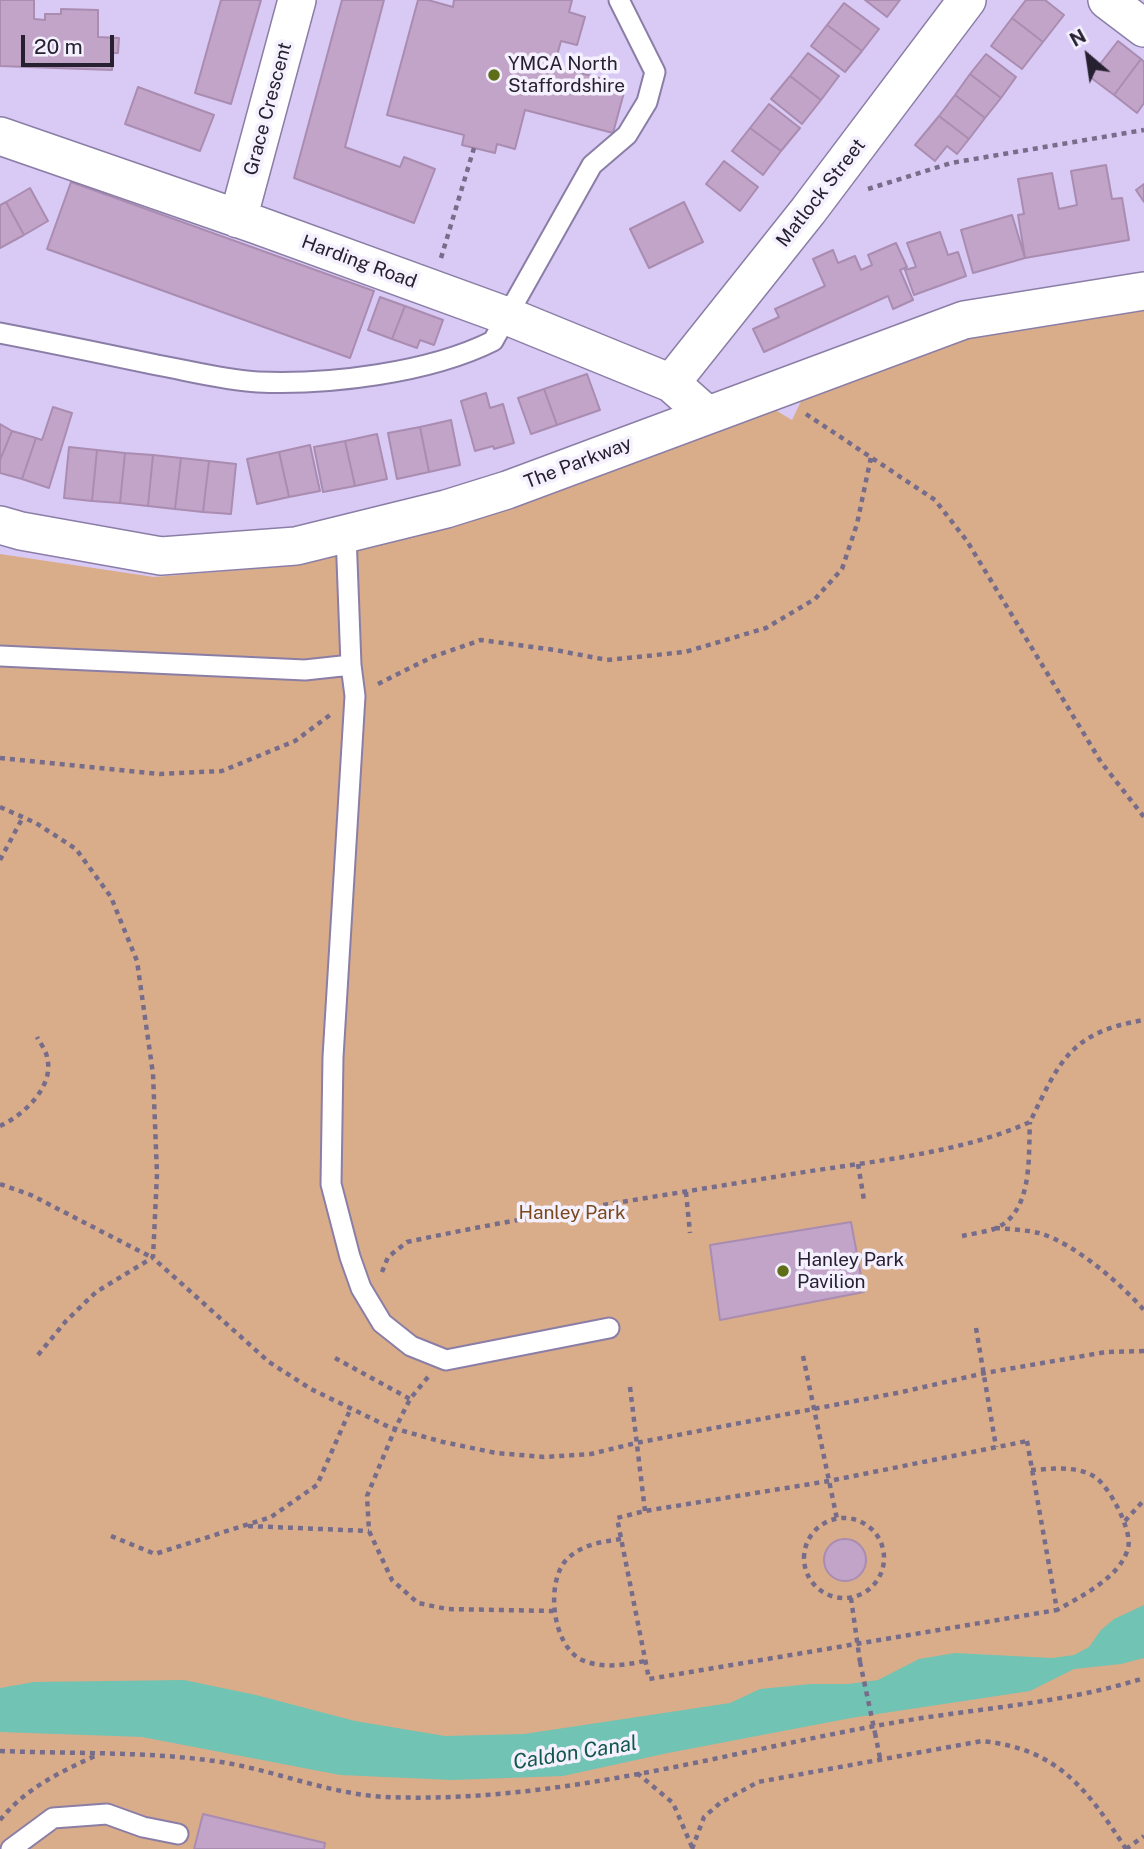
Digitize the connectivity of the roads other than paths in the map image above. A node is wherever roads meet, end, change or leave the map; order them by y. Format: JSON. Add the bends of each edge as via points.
{"nodes":[{"id":1,"x":297,"y":0,"type":"edge"},
{"id":2,"x":619,"y":0,"type":"edge"},
{"id":3,"x":967,"y":0,"type":"edge"},
{"id":4,"x":1107,"y":0,"type":"edge"},
{"id":5,"x":1144,"y":28,"type":"edge"},
{"id":6,"x":3,"y":143,"type":"edge"},
{"id":7,"x":238,"y":219,"type":"junction"},
{"id":8,"x":1144,"y":291,"type":"edge"},
{"id":9,"x":507,"y":316,"type":"junction"},
{"id":10,"x":0,"y":333,"type":"edge"},
{"id":11,"x":671,"y":383,"type":"junction"},
{"id":12,"x":706,"y":414,"type":"junction"},
{"id":13,"x":0,"y":525,"type":"edge"},
{"id":14,"x":346,"y":534,"type":"junction"},
{"id":15,"x":0,"y":656,"type":"edge"},
{"id":16,"x":351,"y":665,"type":"junction"},
{"id":17,"x":609,"y":1328,"type":"dead end"},
{"id":18,"x":178,"y":1834,"type":"dead end"},
{"id":19,"x":10,"y":1849,"type":"edge"}],
"edges":[{"from":1,"to":7,"type":"street","name":"Grace Crescent"},
{"from":2,"to":9,"type":"lane","via":[[654,72],[647,103],[627,135],[592,165]]},
{"from":3,"to":11,"type":"street","name":"Matlock Street"},
{"from":4,"to":5,"type":"street"},
{"from":6,"to":7,"type":"street","name":"Harding Road"},
{"from":7,"to":9,"type":"street","name":"Harding Road"},
{"from":8,"to":12,"type":"street","name":"The Parkway","via":[[964,320]]},
{"from":9,"to":10,"type":"lane","via":[[493,341],[476,349],[403,370],[341,380],[257,382]]},
{"from":9,"to":11,"type":"street","name":"Harding Road"},
{"from":11,"to":12,"type":"street","name":"Harding Road"},
{"from":12,"to":14,"type":"street","name":"The Parkway","via":[[507,490]]},
{"from":13,"to":14,"type":"street","name":"The Parkway","via":[[161,556],[296,545]]},
{"from":14,"to":16,"type":"lane"},
{"from":15,"to":16,"type":"lane","via":[[305,670]]},
{"from":16,"to":17,"type":"lane","via":[[355,696],[333,1057],[331,1184],[361,1288],[382,1323],[411,1346],[446,1360]]},
{"from":18,"to":19,"type":"lane","via":[[143,1828],[107,1814],[53,1818]]}]}
